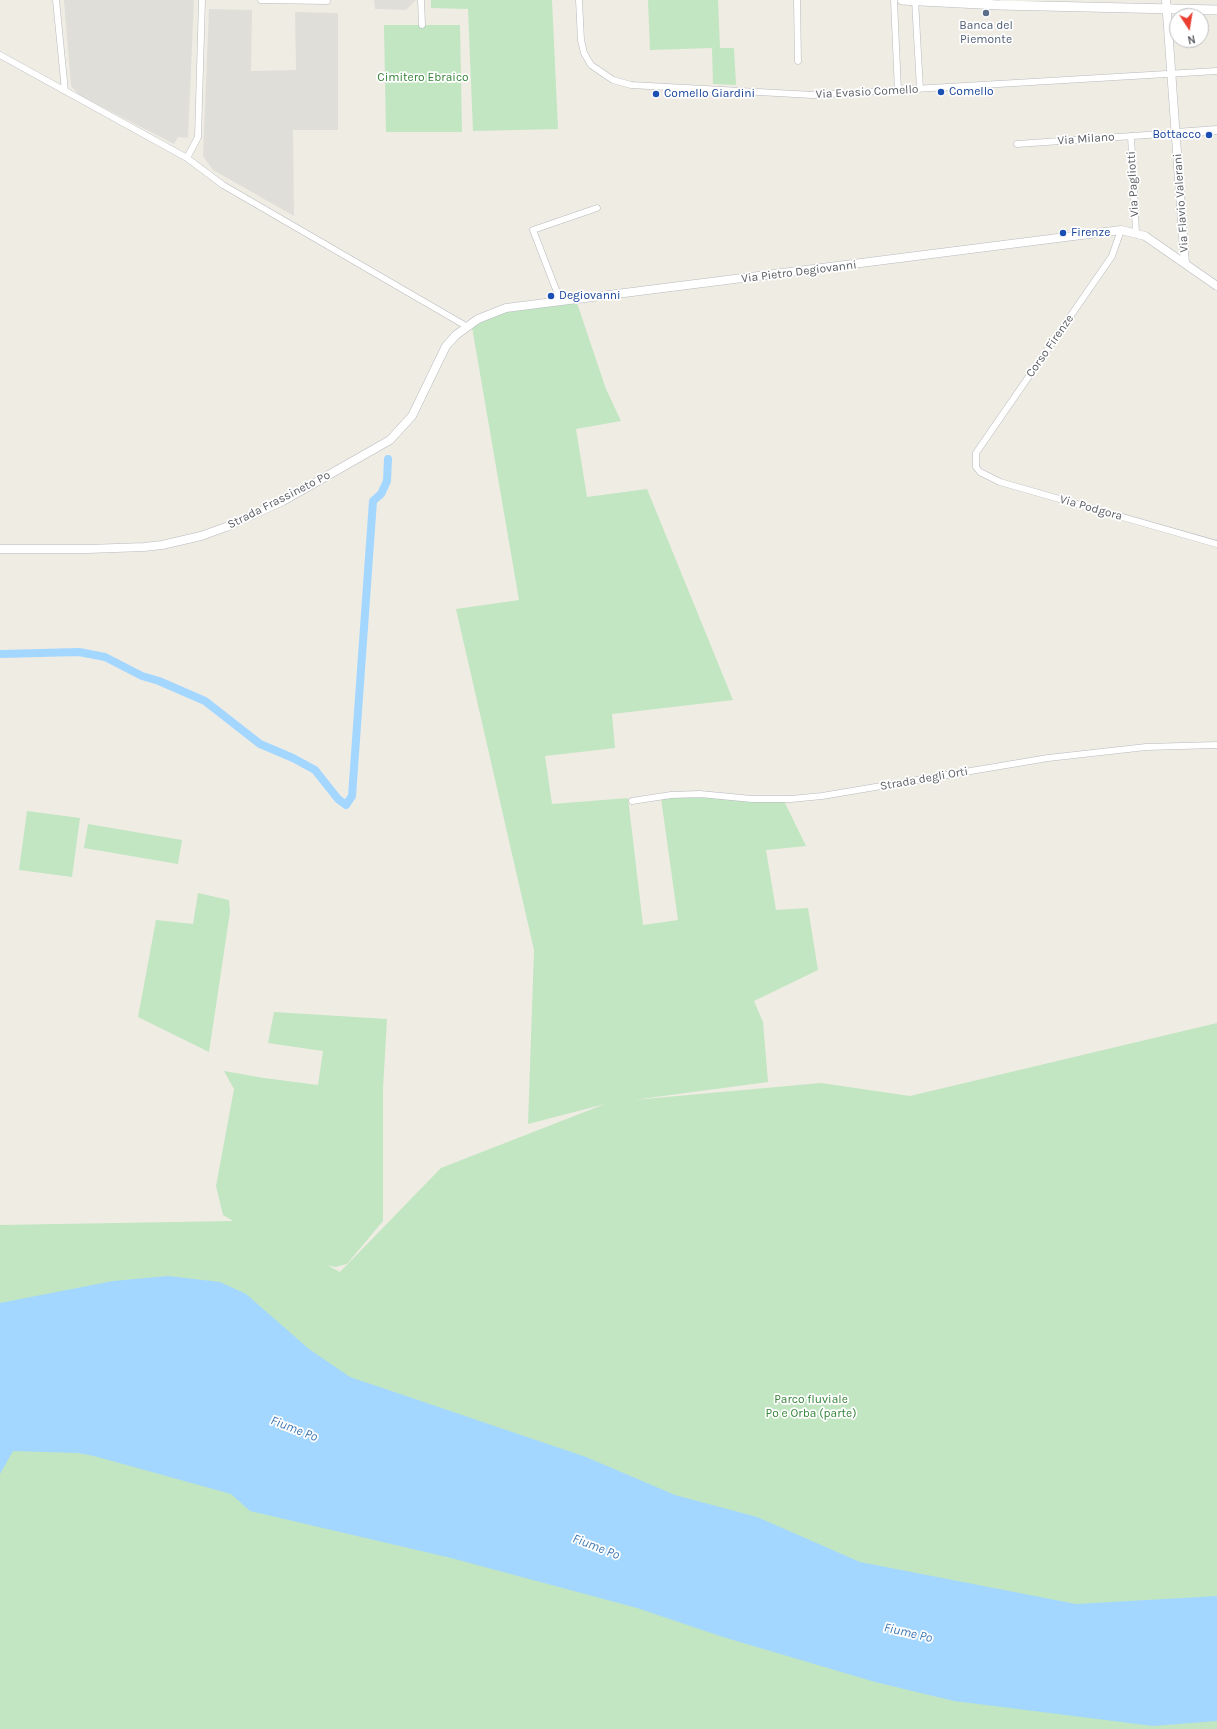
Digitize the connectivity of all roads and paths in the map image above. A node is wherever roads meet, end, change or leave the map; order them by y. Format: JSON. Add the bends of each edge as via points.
{"nodes":[{"id":1,"x":56,"y":0,"type":"edge"},
{"id":2,"x":202,"y":0,"type":"edge"},
{"id":3,"x":261,"y":0,"type":"edge"},
{"id":4,"x":327,"y":0,"type":"edge"},
{"id":5,"x":421,"y":0,"type":"edge"},
{"id":6,"x":579,"y":0,"type":"edge"},
{"id":7,"x":797,"y":0,"type":"edge"},
{"id":8,"x":894,"y":0,"type":"edge"},
{"id":9,"x":902,"y":0,"type":"edge"},
{"id":10,"x":915,"y":1,"type":"edge"},
{"id":11,"x":998,"y":2,"type":"edge"},
{"id":12,"x":1066,"y":3,"type":"edge"},
{"id":13,"x":1166,"y":4,"type":"edge"},
{"id":14,"x":1217,"y":10,"type":"edge"},
{"id":15,"x":422,"y":25,"type":"dead end"},
{"id":16,"x":0,"y":55,"type":"edge"},
{"id":17,"x":798,"y":61,"type":"dead end"},
{"id":18,"x":1217,"y":70,"type":"edge"},
{"id":19,"x":1172,"y":73,"type":"junction"},
{"id":20,"x":920,"y":89,"type":"junction"},
{"id":21,"x":898,"y":90,"type":"junction"},
{"id":22,"x":65,"y":91,"type":"junction"},
{"id":23,"x":1217,"y":130,"type":"edge"},
{"id":24,"x":1176,"y":133,"type":"junction"},
{"id":25,"x":1131,"y":136,"type":"junction"},
{"id":26,"x":1017,"y":144,"type":"dead end"},
{"id":27,"x":187,"y":158,"type":"junction"},
{"id":28,"x":597,"y":208,"type":"dead end"},
{"id":29,"x":1121,"y":230,"type":"junction"},
{"id":30,"x":1136,"y":233,"type":"junction"},
{"id":31,"x":1185,"y":262,"type":"junction"},
{"id":32,"x":1217,"y":286,"type":"edge"},
{"id":33,"x":560,"y":300,"type":"junction"},
{"id":34,"x":466,"y":326,"type":"junction"},
{"id":35,"x":975,"y":458,"type":"joint"},
{"id":36,"x":1217,"y":544,"type":"edge"},
{"id":37,"x":0,"y":549,"type":"edge"},
{"id":38,"x":1217,"y":745,"type":"edge"},
{"id":39,"x":632,"y":800,"type":"dead end"}],
"edges":[{"from":1,"to":22,"type":"street"},
{"from":2,"to":27,"type":"street","via":[[198,137]]},
{"from":3,"to":4,"type":"street"},
{"from":5,"to":15,"type":"street"},
{"from":6,"to":21,"type":"street","name":"Via Evasio Comello","via":[[581,40],[584,53],[591,65],[613,80],[631,86],[813,95]]},
{"from":7,"to":17,"type":"street"},
{"from":8,"to":21,"type":"street"},
{"from":9,"to":10,"type":"main road"},
{"from":10,"to":11,"type":"main road"},
{"from":10,"to":20,"type":"street"},
{"from":11,"to":12,"type":"main road"},
{"from":12,"to":13,"type":"main road"},
{"from":13,"to":14,"type":"main road"},
{"from":13,"to":19,"type":"street","name":"Via Flavio Valerani"},
{"from":16,"to":22,"type":"street"},
{"from":18,"to":19,"type":"street","name":"Via Evasio Comello"},
{"from":19,"to":20,"type":"street","name":"Via Evasio Comello"},
{"from":19,"to":24,"type":"street","name":"Via Flavio Valerani"},
{"from":20,"to":21,"type":"street","name":"Via Evasio Comello"},
{"from":22,"to":27,"type":"street"},
{"from":23,"to":24,"type":"street"},
{"from":24,"to":25,"type":"street","name":"Via Milano"},
{"from":24,"to":31,"type":"street","name":"Via Flavio Valerani"},
{"from":25,"to":26,"type":"street","name":"Via Milano"},
{"from":25,"to":30,"type":"street","name":"Via Pagliotti"},
{"from":27,"to":34,"type":"street","via":[[224,185]]},
{"from":28,"to":33,"type":"street","via":[[532,230]]},
{"from":29,"to":30,"type":"street","name":"Via Pietro Degiovanni"},
{"from":29,"to":33,"type":"street","name":"Via Pietro Degiovanni","via":[[690,286]]},
{"from":29,"to":35,"type":"street","name":"Corso Firenze","via":[[1112,256]]},
{"from":30,"to":31,"type":"street","name":"Via Pietro Degiovanni"},
{"from":31,"to":32,"type":"street","name":"Via Pietro Degiovanni"},
{"from":33,"to":34,"type":"street","name":"Via Pietro Degiovanni","via":[[506,308]]},
{"from":34,"to":37,"type":"street","name":"Strada Frassineto Po","via":[[446,346],[419,403],[390,440],[283,501],[226,528],[162,545],[88,549]]},
{"from":35,"to":36,"type":"street","name":"Via Podgora","via":[[976,467],[980,472],[1000,482]]},
{"from":38,"to":39,"type":"street","name":"Strada degli Orti","via":[[1146,747],[1048,758],[791,799],[752,799],[700,794]]}]}
